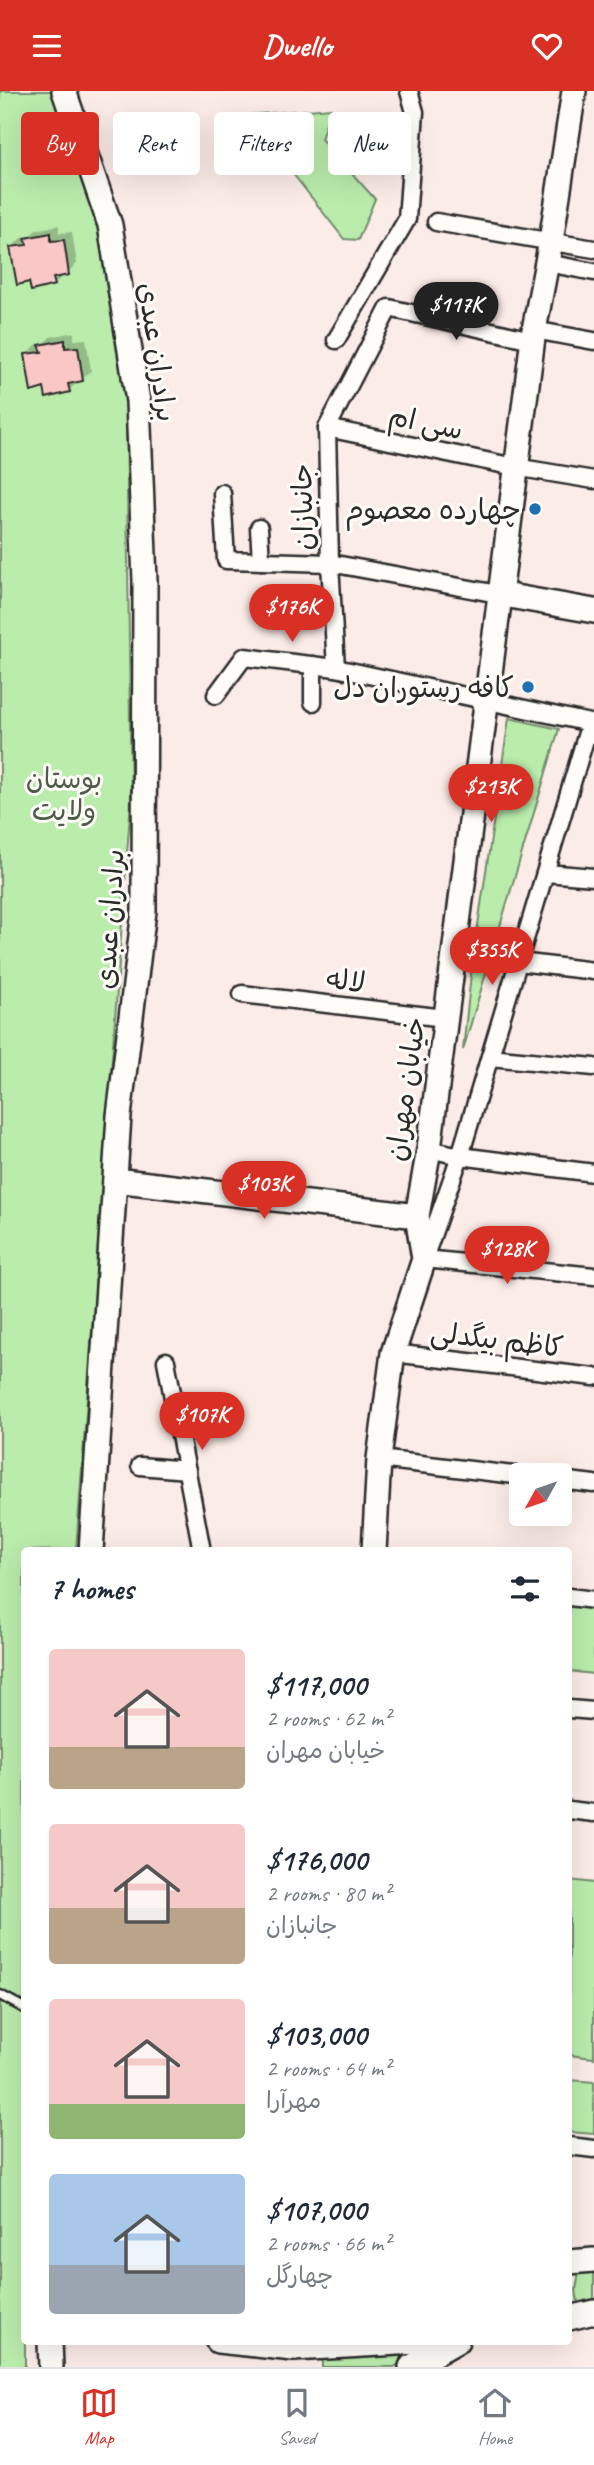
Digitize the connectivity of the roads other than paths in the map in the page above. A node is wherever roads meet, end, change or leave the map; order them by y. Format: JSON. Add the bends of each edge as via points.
{"nodes":[{"id":1,"x":64,"y":91,"type":"edge"},
{"id":2,"x":409,"y":91,"type":"edge"},
{"id":3,"x":574,"y":91,"type":"edge"},
{"id":4,"x":436,"y":222,"type":"dead end"},
{"id":5,"x":594,"y":249,"type":"edge"},
{"id":6,"x":549,"y":252,"type":"junction"},
{"id":7,"x":594,"y":272,"type":"edge"},
{"id":8,"x":533,"y":335,"type":"junction"},
{"id":9,"x":336,"y":340,"type":"dead end"},
{"id":10,"x":594,"y":341,"type":"edge"},
{"id":11,"x":327,"y":428,"type":"junction"},
{"id":12,"x":515,"y":467,"type":"junction"},
{"id":13,"x":594,"y":480,"type":"edge"},
{"id":14,"x":222,"y":493,"type":"dead end"},
{"id":15,"x":259,"y":528,"type":"dead end"},
{"id":16,"x":261,"y":561,"type":"junction"},
{"id":17,"x":330,"y":563,"type":"junction"},
{"id":18,"x":498,"y":594,"type":"junction"},
{"id":19,"x":594,"y":611,"type":"edge"},
{"id":20,"x":313,"y":665,"type":"junction"},
{"id":21,"x":336,"y":668,"type":"junction"},
{"id":22,"x":216,"y":695,"type":"dead end"},
{"id":23,"x":485,"y":700,"type":"junction"},
{"id":24,"x":313,"y":702,"type":"dead end"},
{"id":25,"x":586,"y":769,"type":"edge"},
{"id":26,"x":546,"y":873,"type":"junction"},
{"id":27,"x":594,"y":877,"type":"edge"},
{"id":28,"x":519,"y":962,"type":"junction"},
{"id":29,"x":594,"y":971,"type":"edge"},
{"id":30,"x":242,"y":994,"type":"dead end"},
{"id":31,"x":445,"y":1019,"type":"junction"},
{"id":32,"x":490,"y":1057,"type":"junction"},
{"id":33,"x":594,"y":1067,"type":"edge"},
{"id":34,"x":429,"y":1149,"type":"junction"},
{"id":35,"x":460,"y":1156,"type":"junction"},
{"id":36,"x":594,"y":1173,"type":"edge"},
{"id":37,"x":116,"y":1180,"type":"junction"},
{"id":38,"x":417,"y":1216,"type":"junction"},
{"id":39,"x":424,"y":1259,"type":"junction"},
{"id":40,"x":594,"y":1276,"type":"edge"},
{"id":41,"x":393,"y":1353,"type":"junction"},
{"id":42,"x":166,"y":1361,"type":"dead end"},
{"id":43,"x":594,"y":1377,"type":"edge"},
{"id":44,"x":379,"y":1459,"type":"junction"},
{"id":45,"x":140,"y":1466,"type":"dead end"},
{"id":46,"x":187,"y":1470,"type":"junction"},
{"id":47,"x":509,"y":1474,"type":"edge"},
{"id":48,"x":572,"y":1481,"type":"edge"},
{"id":49,"x":594,"y":1484,"type":"edge"},
{"id":50,"x":91,"y":1547,"type":"edge"},
{"id":51,"x":201,"y":1547,"type":"edge"},
{"id":52,"x":374,"y":1547,"type":"edge"},
{"id":53,"x":572,"y":1597,"type":"edge"},
{"id":54,"x":594,"y":1600,"type":"edge"},
{"id":55,"x":572,"y":1709,"type":"edge"},
{"id":56,"x":594,"y":1711,"type":"edge"},
{"id":57,"x":572,"y":1810,"type":"edge"},
{"id":58,"x":594,"y":1813,"type":"edge"},
{"id":59,"x":0,"y":1995,"type":"edge"},
{"id":60,"x":21,"y":2006,"type":"edge"},
{"id":61,"x":572,"y":2146,"type":"edge"},
{"id":62,"x":594,"y":2149,"type":"edge"},
{"id":63,"x":594,"y":2260,"type":"edge"},
{"id":64,"x":572,"y":2262,"type":"edge"},
{"id":65,"x":594,"y":2312,"type":"edge"},
{"id":66,"x":572,"y":2317,"type":"edge"},
{"id":67,"x":50,"y":2345,"type":"edge"},
{"id":68,"x":249,"y":2345,"type":"edge"},
{"id":69,"x":387,"y":2345,"type":"edge"},
{"id":70,"x":450,"y":2345,"type":"edge"},
{"id":71,"x":304,"y":2352,"type":"edge"},
{"id":72,"x":51,"y":2367,"type":"edge"},
{"id":73,"x":411,"y":2367,"type":"edge"}],
"edges":[{"from":1,"to":37,"type":"main road","name":"برادران عبدی","via":[[110,225],[138,401],[145,581],[144,911],[119,1116]]},
{"from":2,"to":9,"type":"street","via":[[415,112],[407,219]]},
{"from":3,"to":6,"type":"main road","name":"خیابان مهران"},
{"from":4,"to":6,"type":"street"},
{"from":5,"to":6,"type":"street"},
{"from":6,"to":7,"type":"street"},
{"from":6,"to":8,"type":"main road","name":"خیابان مهران"},
{"from":8,"to":10,"type":"street"},
{"from":8,"to":11,"type":"street","via":[[389,308]]},
{"from":8,"to":12,"type":"main road","name":"خیابان مهران"},
{"from":11,"to":12,"type":"street","name":"سی ام"},
{"from":11,"to":17,"type":"street","name":"جانبازان"},
{"from":12,"to":13,"type":"street","name":"سی ام"},
{"from":12,"to":18,"type":"main road","name":"خیابان مهران"},
{"from":14,"to":16,"type":"street","via":[[226,560]]},
{"from":15,"to":16,"type":"street"},
{"from":16,"to":17,"type":"street"},
{"from":17,"to":18,"type":"street"},
{"from":17,"to":21,"type":"street","name":"جانبازان"},
{"from":18,"to":19,"type":"main road"},
{"from":18,"to":23,"type":"main road","name":"خیابان مهران"},
{"from":20,"to":21,"type":"street"},
{"from":20,"to":22,"type":"street","via":[[244,657]]},
{"from":20,"to":24,"type":"street"},
{"from":21,"to":23,"type":"street"},
{"from":23,"to":25,"type":"street","via":[[590,723]]},
{"from":23,"to":31,"type":"main road","name":"خیابان مهران"},
{"from":25,"to":26,"type":"street"},
{"from":26,"to":27,"type":"street"},
{"from":26,"to":28,"type":"street"},
{"from":28,"to":29,"type":"street"},
{"from":28,"to":32,"type":"street"},
{"from":30,"to":31,"type":"street","name":"لاله"},
{"from":31,"to":34,"type":"main road","name":"خیابان مهران"},
{"from":32,"to":33,"type":"street"},
{"from":32,"to":35,"type":"street"},
{"from":34,"to":35,"type":"street"},
{"from":34,"to":38,"type":"main road","name":"خیابان مهران"},
{"from":35,"to":36,"type":"street"},
{"from":35,"to":39,"type":"street"},
{"from":37,"to":38,"type":"main road"},
{"from":37,"to":50,"type":"main road","name":"برادران عبدی"},
{"from":38,"to":39,"type":"main road","name":"خیابان مهران"},
{"from":39,"to":40,"type":"street"},
{"from":39,"to":41,"type":"main road","name":"خیابان مهران"},
{"from":41,"to":43,"type":"street","name":"کاظم بیگدلی"},
{"from":41,"to":44,"type":"main road","name":"خیابان مهران"},
{"from":42,"to":46,"type":"street"},
{"from":44,"to":47,"type":"street"},
{"from":44,"to":52,"type":"main road","name":"خیابان مهران"},
{"from":45,"to":46,"type":"street"},
{"from":46,"to":51,"type":"street"},
{"from":48,"to":49,"type":"street"},
{"from":53,"to":54,"type":"street"},
{"from":55,"to":56,"type":"street"},
{"from":57,"to":58,"type":"street"},
{"from":59,"to":60,"type":"lane"},
{"from":61,"to":62,"type":"street"},
{"from":63,"to":64,"type":"main road"},
{"from":65,"to":66,"type":"main road"},
{"from":67,"to":72,"type":"main road"},
{"from":68,"to":71,"type":"main road"},
{"from":69,"to":71,"type":"main road"},
{"from":70,"to":73,"type":"main road"}]}
